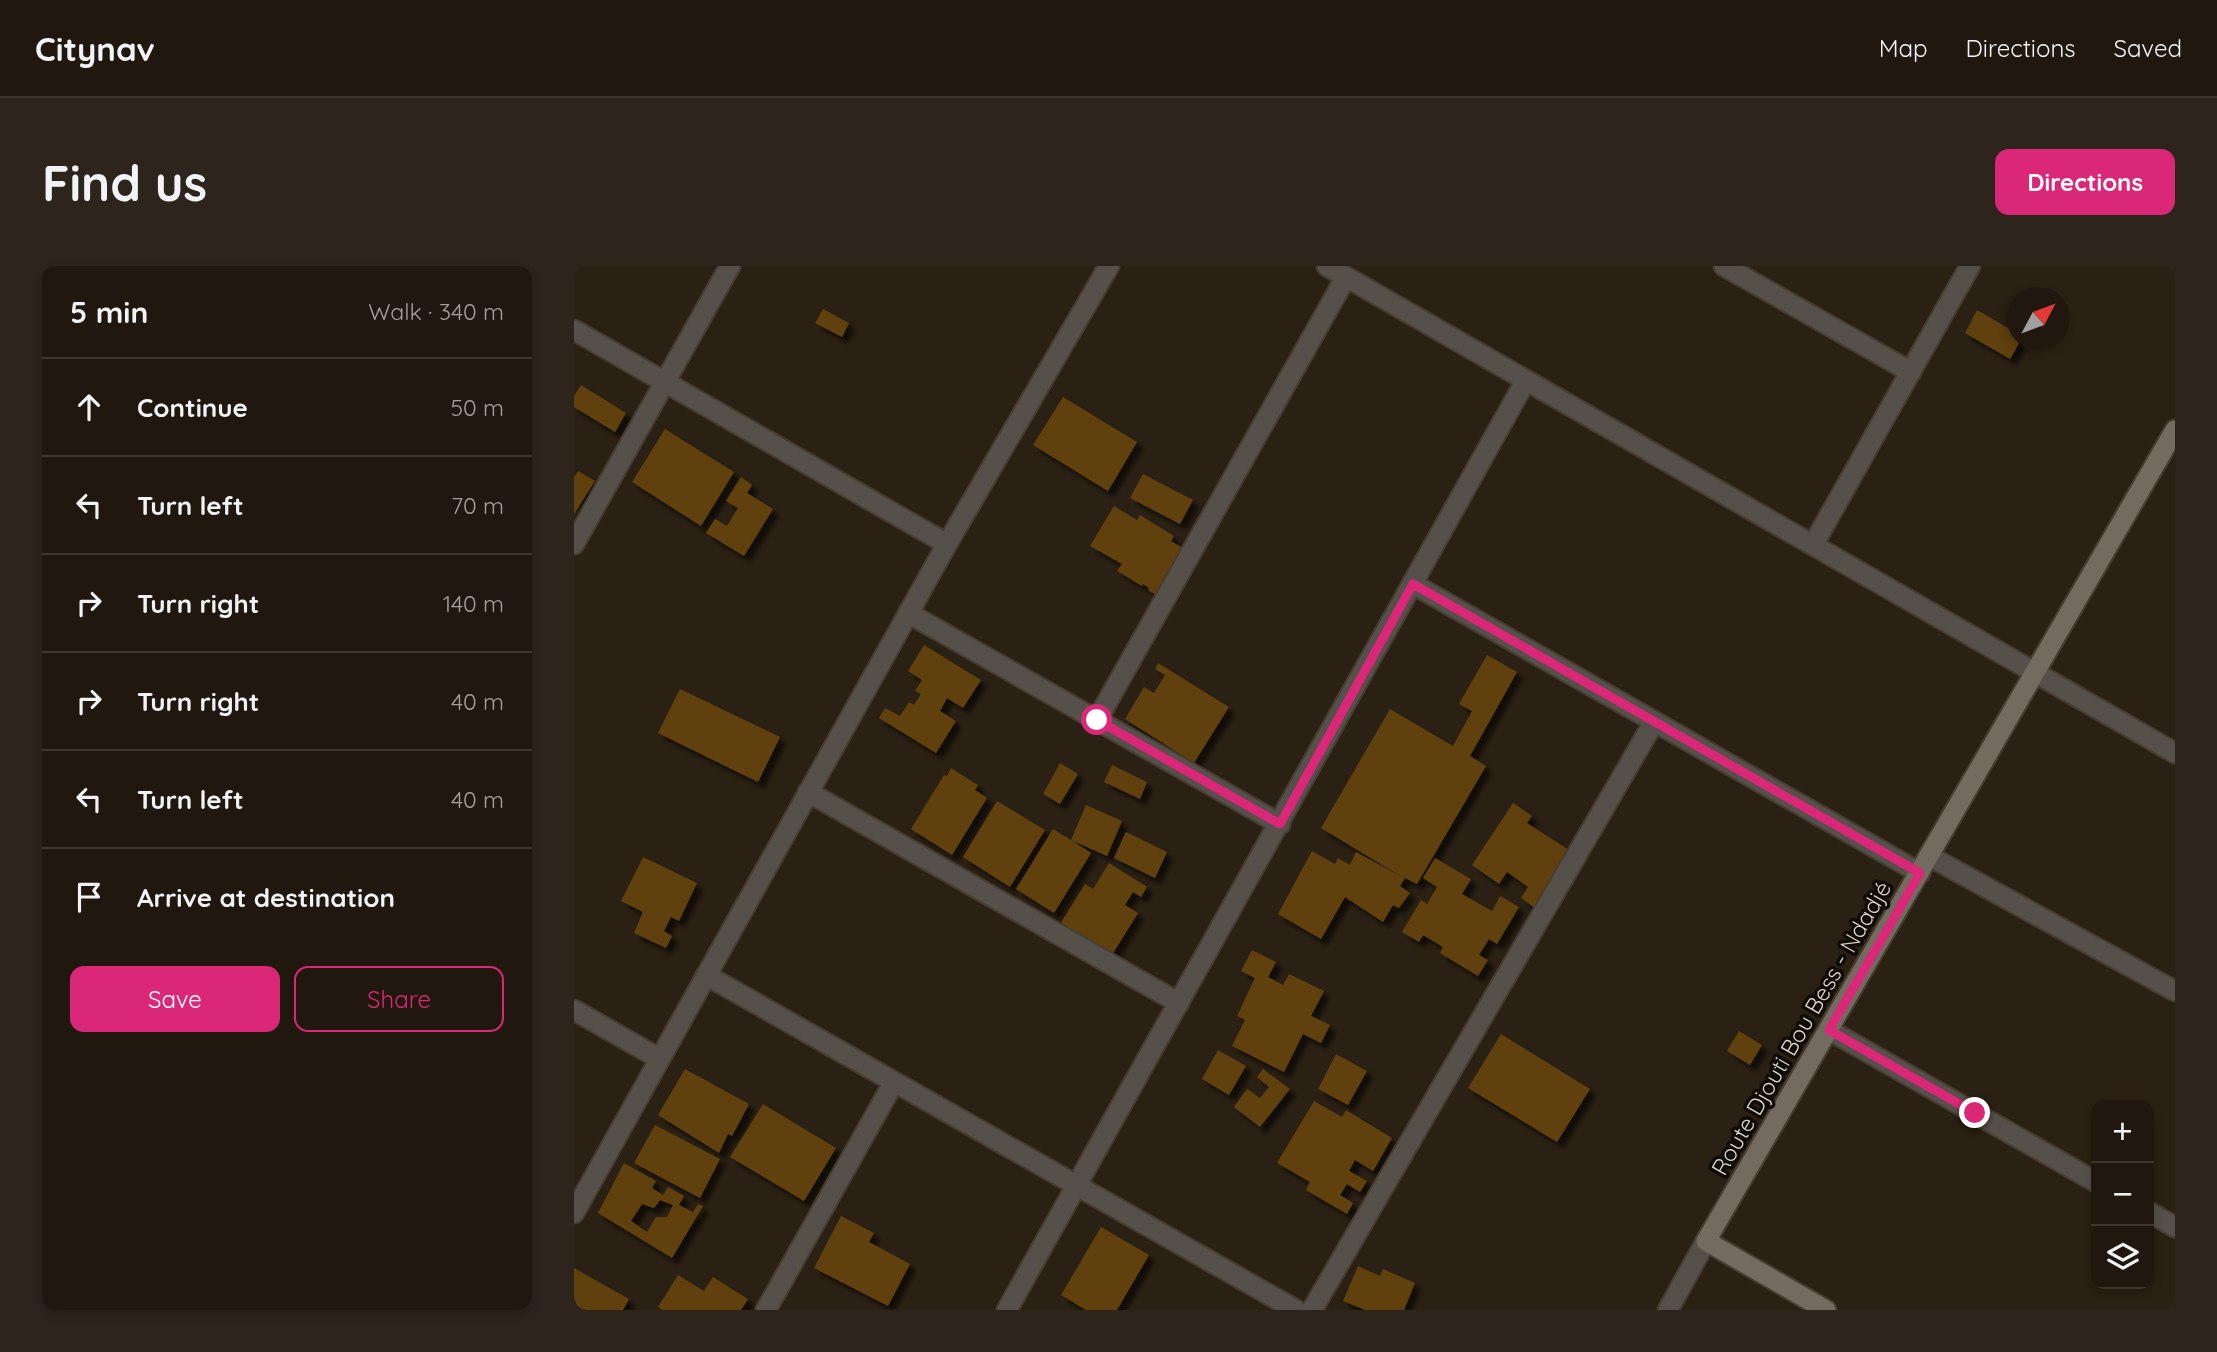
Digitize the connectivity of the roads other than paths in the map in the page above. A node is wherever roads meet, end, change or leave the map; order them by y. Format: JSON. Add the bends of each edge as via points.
{"nodes":[{"id":1,"x":730,"y":266,"type":"edge"},
{"id":2,"x":1109,"y":266,"type":"edge"},
{"id":3,"x":1327,"y":266,"type":"edge"},
{"id":4,"x":1724,"y":266,"type":"edge"},
{"id":5,"x":1970,"y":266,"type":"edge"},
{"id":6,"x":1346,"y":277,"type":"junction"},
{"id":7,"x":574,"y":330,"type":"edge"},
{"id":8,"x":1911,"y":372,"type":"junction"},
{"id":9,"x":1527,"y":380,"type":"junction"},
{"id":10,"x":665,"y":382,"type":"junction"},
{"id":11,"x":2175,"y":430,"type":"edge"},
{"id":12,"x":574,"y":544,"type":"edge"},
{"id":13,"x":947,"y":544,"type":"junction"},
{"id":14,"x":1813,"y":545,"type":"junction"},
{"id":15,"x":1413,"y":584,"type":"junction"},
{"id":16,"x":908,"y":613,"type":"junction"},
{"id":17,"x":2035,"y":672,"type":"junction"},
{"id":18,"x":1097,"y":720,"type":"junction"},
{"id":19,"x":1654,"y":722,"type":"junction"},
{"id":20,"x":2175,"y":753,"type":"edge"},
{"id":21,"x":808,"y":792,"type":"junction"},
{"id":22,"x":1280,"y":824,"type":"junction"},
{"id":23,"x":1924,"y":865,"type":"junction"},
{"id":24,"x":706,"y":975,"type":"junction"},
{"id":25,"x":2175,"y":991,"type":"edge"},
{"id":26,"x":1179,"y":1003,"type":"junction"},
{"id":27,"x":574,"y":1010,"type":"edge"},
{"id":28,"x":1829,"y":1030,"type":"junction"},
{"id":29,"x":660,"y":1059,"type":"junction"},
{"id":30,"x":894,"y":1082,"type":"junction"},
{"id":31,"x":2091,"y":1179,"type":"edge"},
{"id":32,"x":1077,"y":1186,"type":"junction"},
{"id":33,"x":574,"y":1213,"type":"edge"},
{"id":34,"x":2154,"y":1215,"type":"edge"},
{"id":35,"x":2175,"y":1227,"type":"edge"},
{"id":36,"x":1706,"y":1241,"type":"junction"},
{"id":37,"x":766,"y":1310,"type":"edge"},
{"id":38,"x":1007,"y":1310,"type":"edge"},
{"id":39,"x":1296,"y":1310,"type":"edge"},
{"id":40,"x":1312,"y":1310,"type":"edge"},
{"id":41,"x":1668,"y":1310,"type":"edge"},
{"id":42,"x":1826,"y":1310,"type":"edge"}],
"edges":[{"from":1,"to":10,"type":"street"},
{"from":2,"to":13,"type":"street"},
{"from":3,"to":6,"type":"street"},
{"from":4,"to":8,"type":"street"},
{"from":5,"to":8,"type":"street"},
{"from":6,"to":9,"type":"street"},
{"from":6,"to":18,"type":"street"},
{"from":7,"to":10,"type":"street"},
{"from":8,"to":14,"type":"street"},
{"from":9,"to":14,"type":"street"},
{"from":9,"to":15,"type":"street"},
{"from":10,"to":12,"type":"street"},
{"from":10,"to":13,"type":"street"},
{"from":11,"to":17,"type":"main road","name":"Route Djouti Bou Bess - Ndadjé"},
{"from":13,"to":16,"type":"street"},
{"from":14,"to":17,"type":"street"},
{"from":15,"to":19,"type":"street"},
{"from":15,"to":22,"type":"street"},
{"from":16,"to":18,"type":"street"},
{"from":16,"to":21,"type":"street"},
{"from":17,"to":20,"type":"street"},
{"from":17,"to":23,"type":"main road","name":"Route Djouti Bou Bess - Ndadjé"},
{"from":18,"to":22,"type":"street"},
{"from":19,"to":23,"type":"street"},
{"from":19,"to":40,"type":"street"},
{"from":21,"to":24,"type":"street"},
{"from":21,"to":26,"type":"street"},
{"from":22,"to":26,"type":"street"},
{"from":23,"to":25,"type":"street"},
{"from":23,"to":28,"type":"main road","name":"Route Djouti Bou Bess - Ndadjé"},
{"from":24,"to":29,"type":"street"},
{"from":24,"to":30,"type":"street"},
{"from":26,"to":32,"type":"street"},
{"from":27,"to":29,"type":"street"},
{"from":28,"to":31,"type":"street"},
{"from":28,"to":36,"type":"main road","name":"Route Djouti Bou Bess - Ndadjé"},
{"from":29,"to":33,"type":"street"},
{"from":30,"to":32,"type":"street"},
{"from":30,"to":37,"type":"street"},
{"from":32,"to":38,"type":"street"},
{"from":32,"to":39,"type":"street"},
{"from":34,"to":35,"type":"street"},
{"from":36,"to":41,"type":"street"},
{"from":36,"to":42,"type":"main road"}]}
